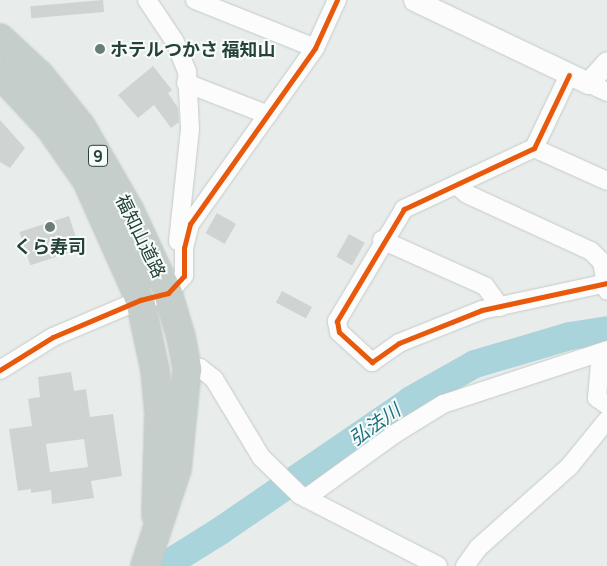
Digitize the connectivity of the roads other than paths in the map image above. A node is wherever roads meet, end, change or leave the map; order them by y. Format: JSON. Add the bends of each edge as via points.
{"nodes":[{"id":1,"x":147,"y":0,"type":"edge"},
{"id":2,"x":194,"y":0,"type":"edge"},
{"id":3,"x":337,"y":0,"type":"edge"},
{"id":4,"x":414,"y":0,"type":"edge"},
{"id":5,"x":0,"y":38,"type":"edge"},
{"id":6,"x":314,"y":48,"type":"junction"},
{"id":7,"x":607,"y":62,"type":"edge"},
{"id":8,"x":0,"y":74,"type":"edge"},
{"id":9,"x":186,"y":83,"type":"junction"},
{"id":10,"x":588,"y":83,"type":"edge"},
{"id":11,"x":268,"y":115,"type":"junction"},
{"id":12,"x":534,"y":148,"type":"junction"},
{"id":13,"x":607,"y":181,"type":"edge"},
{"id":14,"x":456,"y":185,"type":"junction"},
{"id":15,"x":382,"y":240,"type":"junction"},
{"id":16,"x":607,"y":286,"type":"edge"},
{"id":17,"x":168,"y":293,"type":"junction"},
{"id":18,"x":140,"y":300,"type":"junction"},
{"id":19,"x":500,"y":306,"type":"junction"},
{"id":20,"x":604,"y":352,"type":"edge"},
{"id":21,"x":187,"y":369,"type":"junction"},
{"id":22,"x":0,"y":370,"type":"edge"},
{"id":23,"x":607,"y":405,"type":"edge"},
{"id":24,"x":607,"y":420,"type":"edge"},
{"id":25,"x":306,"y":498,"type":"junction"},
{"id":26,"x":156,"y":529,"type":"junction"},
{"id":27,"x":145,"y":566,"type":"edge"},
{"id":28,"x":438,"y":566,"type":"edge"},
{"id":29,"x":465,"y":566,"type":"edge"}],
"edges":[{"from":1,"to":9,"type":"street","via":[[175,42],[187,71]]},
{"from":2,"to":6,"type":"street"},
{"from":3,"to":6,"type":"street"},
{"from":4,"to":10,"type":"street"},
{"from":5,"to":17,"type":"highway","name":"福知山道路","number":"9","via":[[40,75],[81,126],[129,209]]},
{"from":6,"to":11,"type":"street"},
{"from":7,"to":10,"type":"street"},
{"from":8,"to":18,"type":"highway","name":"福知山道路","number":"9","via":[[50,128],[87,181]]},
{"from":9,"to":11,"type":"street"},
{"from":9,"to":17,"type":"street","via":[[190,129],[177,251],[180,269]]},
{"from":10,"to":12,"type":"street"},
{"from":11,"to":17,"type":"street","via":[[190,224],[184,248],[186,272]]},
{"from":12,"to":13,"type":"street"},
{"from":12,"to":14,"type":"street"},
{"from":14,"to":15,"type":"street","via":[[404,209]]},
{"from":14,"to":16,"type":"street","via":[[467,194],[592,251],[602,262]]},
{"from":15,"to":19,"type":"street","via":[[485,286]]},
{"from":15,"to":19,"type":"street","via":[[337,321],[339,332],[372,362],[399,343]]},
{"from":16,"to":19,"type":"street"},
{"from":17,"to":18,"type":"street"},
{"from":17,"to":21,"type":"highway","name":"福知山道路","number":"9"},
{"from":18,"to":22,"type":"street","via":[[53,337]]},
{"from":18,"to":26,"type":"highway","name":"福知山道路","number":"9","via":[[156,370],[159,413]]},
{"from":20,"to":23,"type":"street","via":[[597,398]]},
{"from":20,"to":25,"type":"street","via":[[443,404],[396,433]]},
{"from":21,"to":25,"type":"street","via":[[200,368],[214,379],[261,457]]},
{"from":21,"to":26,"type":"highway","name":"福知山道路","number":"9","via":[[177,469]]},
{"from":24,"to":29,"type":"street","via":[[568,467],[478,548]]},
{"from":25,"to":28,"type":"street"},
{"from":26,"to":27,"type":"highway","name":"福知山道路","number":"9"}]}
